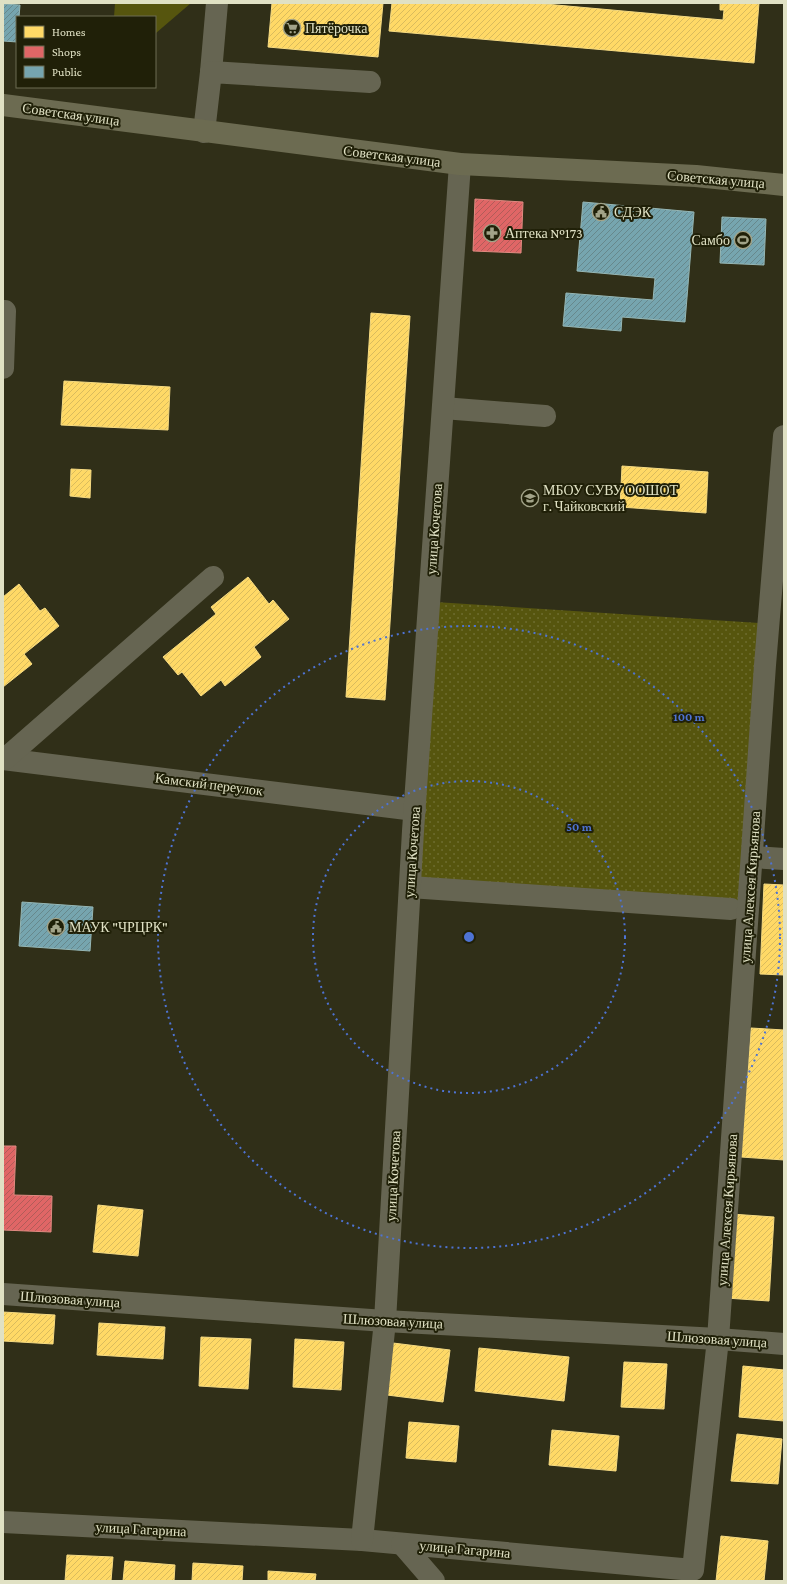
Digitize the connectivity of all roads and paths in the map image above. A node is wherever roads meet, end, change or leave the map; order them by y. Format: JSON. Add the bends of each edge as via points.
{"nodes":[{"id":1,"x":217,"y":3,"type":"edge"},
{"id":2,"x":211,"y":72,"type":"junction"},
{"id":3,"x":370,"y":82,"type":"dead end"},
{"id":4,"x":3,"y":105,"type":"edge"},
{"id":5,"x":204,"y":132,"type":"junction"},
{"id":6,"x":460,"y":164,"type":"junction"},
{"id":7,"x":784,"y":185,"type":"edge"},
{"id":8,"x":3,"y":311,"type":"edge"},
{"id":9,"x":3,"y":368,"type":"edge"},
{"id":10,"x":443,"y":408,"type":"junction"},
{"id":11,"x":545,"y":416,"type":"dead end"},
{"id":12,"x":784,"y":436,"type":"edge"},
{"id":13,"x":213,"y":577,"type":"dead end"},
{"id":14,"x":774,"y":666,"type":"edge"},
{"id":15,"x":4,"y":759,"type":"edge"},
{"id":16,"x":415,"y":810,"type":"junction"},
{"id":17,"x":752,"y":857,"type":"junction"},
{"id":18,"x":784,"y":859,"type":"edge"},
{"id":19,"x":410,"y":887,"type":"junction"},
{"id":20,"x":732,"y":909,"type":"dead end"},
{"id":21,"x":3,"y":1294,"type":"edge"},
{"id":22,"x":385,"y":1320,"type":"junction"},
{"id":23,"x":718,"y":1339,"type":"junction"},
{"id":24,"x":784,"y":1344,"type":"edge"},
{"id":25,"x":3,"y":1522,"type":"edge"},
{"id":26,"x":362,"y":1540,"type":"junction"},
{"id":27,"x":402,"y":1544,"type":"junction"},
{"id":28,"x":434,"y":1581,"type":"edge"}],
"edges":[{"from":1,"to":2,"type":"street"},
{"from":2,"to":3,"type":"street"},
{"from":2,"to":5,"type":"street"},
{"from":4,"to":5,"type":"main road","name":"Советская улица"},
{"from":5,"to":6,"type":"main road","name":"Советская улица"},
{"from":6,"to":7,"type":"main road","name":"Советская улица","via":[[696,176]]},
{"from":6,"to":10,"type":"street","name":"улица Кочетова"},
{"from":8,"to":9,"type":"street"},
{"from":10,"to":11,"type":"street"},
{"from":10,"to":16,"type":"street","name":"улица Кочетова"},
{"from":12,"to":14,"type":"street","name":"улица Алексея Кирьянова"},
{"from":13,"to":15,"type":"street"},
{"from":14,"to":17,"type":"street","name":"улица Алексея Кирьянова"},
{"from":15,"to":16,"type":"street","name":"Камский переулок"},
{"from":16,"to":19,"type":"street","name":"улица Кочетова"},
{"from":17,"to":18,"type":"street"},
{"from":17,"to":23,"type":"street","name":"улица Алексея Кирьянова"},
{"from":19,"to":20,"type":"street"},
{"from":19,"to":22,"type":"street","name":"улица Кочетова"},
{"from":21,"to":22,"type":"street","name":"Шлюзовая улица"},
{"from":22,"to":23,"type":"street","name":"Шлюзовая улица"},
{"from":22,"to":26,"type":"street","name":"улица Кочетова"},
{"from":23,"to":24,"type":"street","name":"Шлюзовая улица"},
{"from":23,"to":27,"type":"street","name":"улица Гагарина","via":[[693,1570]]},
{"from":25,"to":26,"type":"street","name":"улица Гагарина"},
{"from":26,"to":27,"type":"street","name":"улица Гагарина"},
{"from":27,"to":28,"type":"street"}]}
